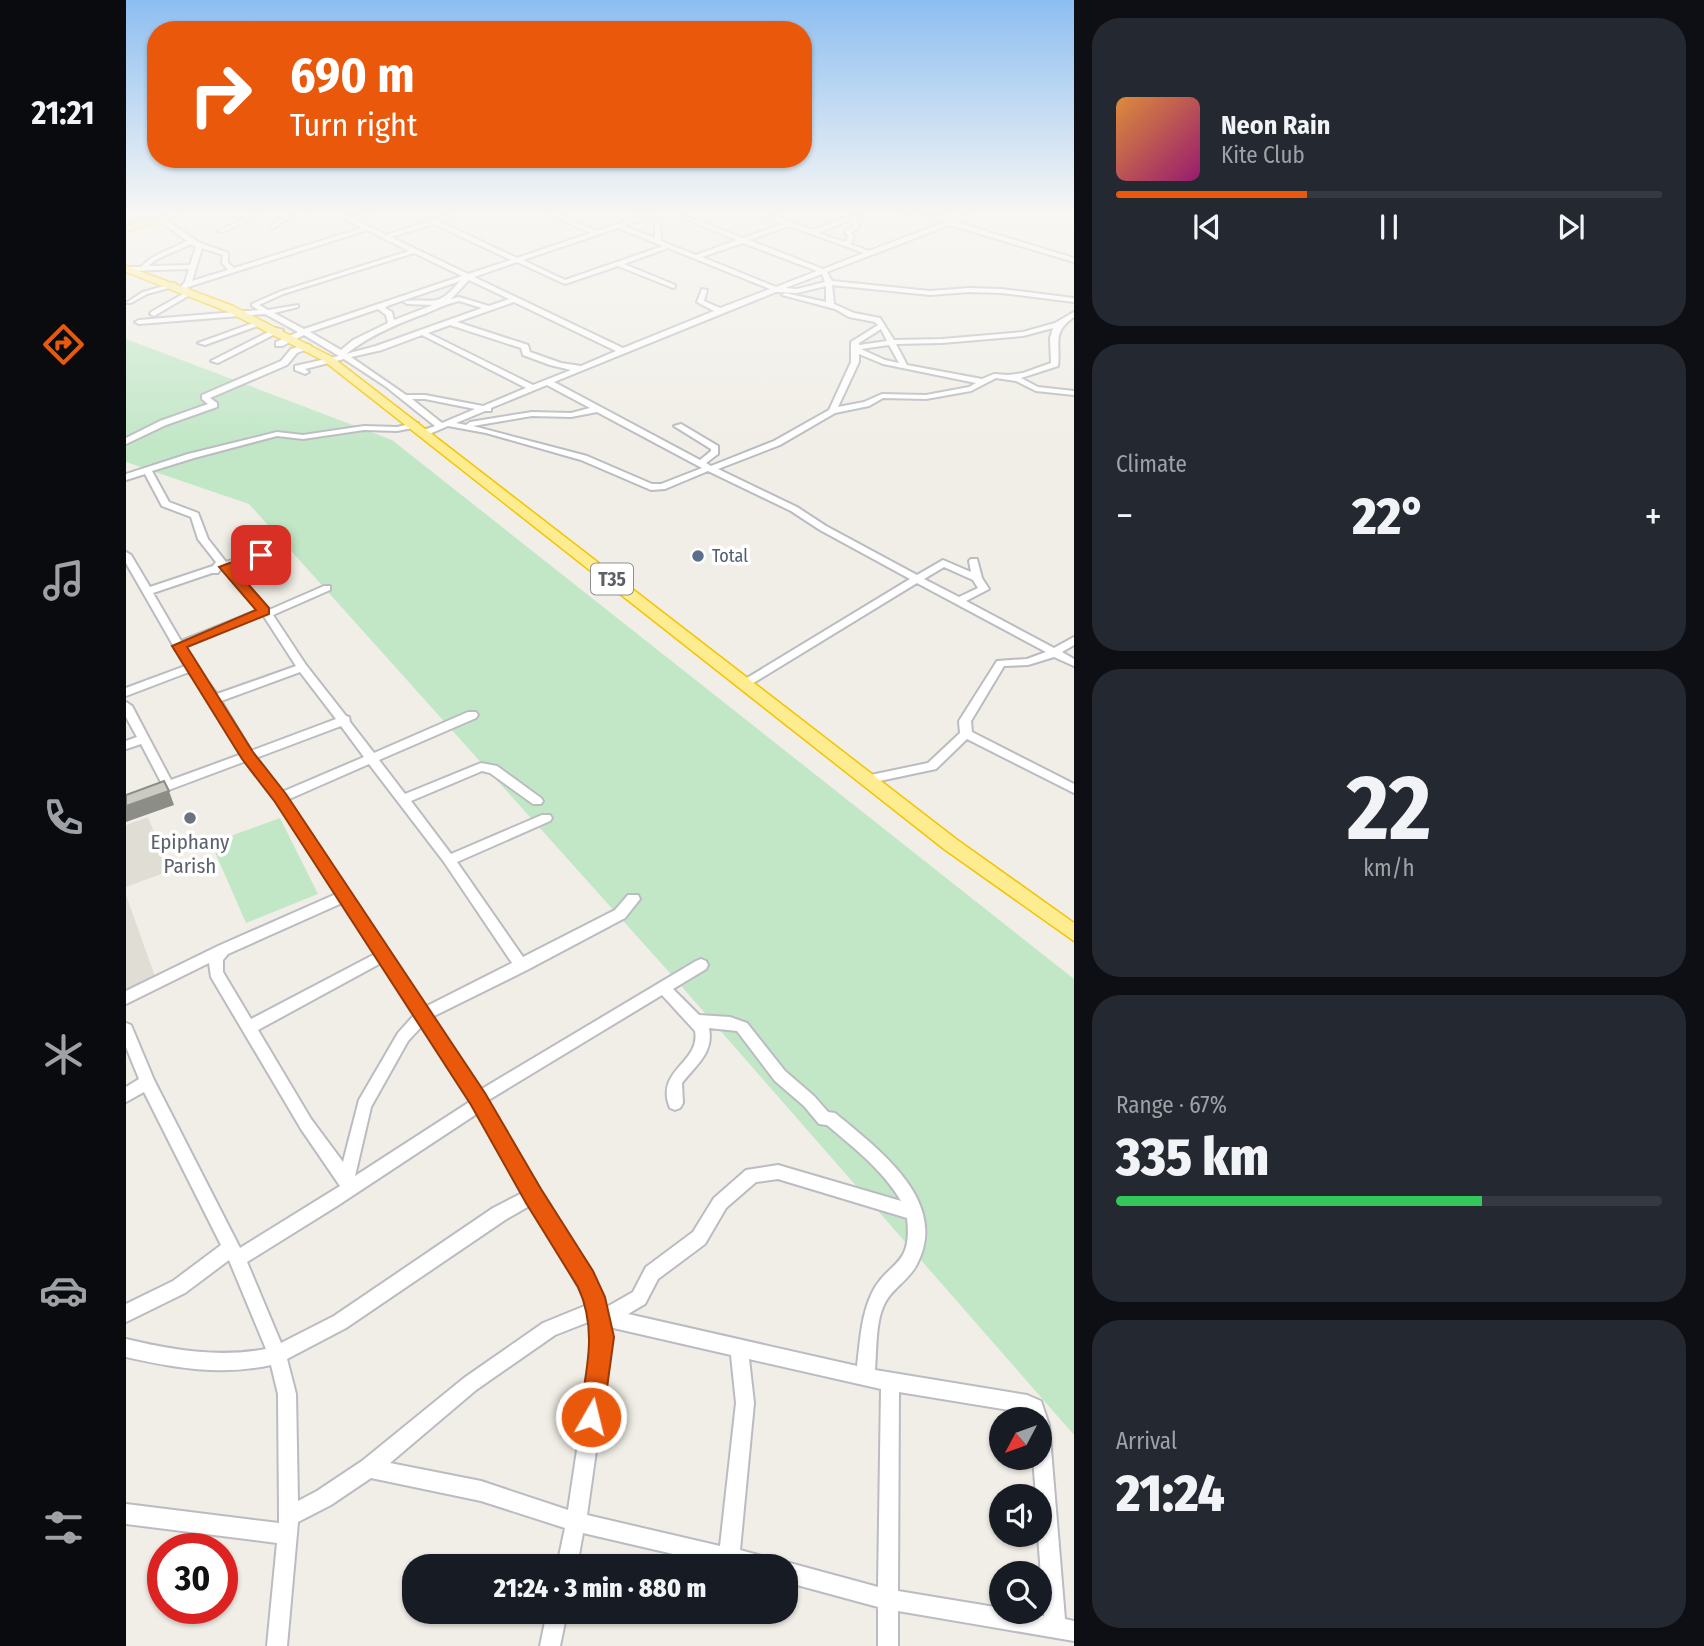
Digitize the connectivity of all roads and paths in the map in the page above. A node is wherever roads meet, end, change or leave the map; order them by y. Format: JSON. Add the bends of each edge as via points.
{"nodes":[{"id":1,"x":166,"y":291,"type":"edge"},
{"id":2,"x":172,"y":291,"type":"edge"},
{"id":3,"x":182,"y":291,"type":"edge"},
{"id":4,"x":188,"y":291,"type":"edge"},
{"id":5,"x":290,"y":291,"type":"edge"},
{"id":6,"x":428,"y":291,"type":"edge"},
{"id":7,"x":456,"y":291,"type":"edge"},
{"id":8,"x":496,"y":291,"type":"edge"},
{"id":9,"x":703,"y":291,"type":"edge"},
{"id":10,"x":774,"y":291,"type":"edge"},
{"id":11,"x":778,"y":291,"type":"edge"},
{"id":12,"x":829,"y":291,"type":"edge"},
{"id":13,"x":908,"y":291,"type":"edge"},
{"id":14,"x":982,"y":291,"type":"edge"},
{"id":15,"x":1007,"y":291,"type":"edge"},
{"id":16,"x":515,"y":299,"type":"junction"},
{"id":17,"x":1074,"y":300,"type":"edge"},
{"id":18,"x":153,"y":301,"type":"dead end"},
{"id":19,"x":129,"y":302,"type":"dead end"},
{"id":20,"x":437,"y":303,"type":"junction"},
{"id":21,"x":296,"y":306,"type":"dead end"},
{"id":22,"x":383,"y":306,"type":"junction"},
{"id":23,"x":831,"y":306,"type":"junction"},
{"id":24,"x":489,"y":309,"type":"junction"},
{"id":25,"x":425,"y":311,"type":"junction"},
{"id":26,"x":720,"y":311,"type":"junction"},
{"id":27,"x":241,"y":313,"type":"junction"},
{"id":28,"x":154,"y":314,"type":"dead end"},
{"id":29,"x":1074,"y":314,"type":"edge"},
{"id":30,"x":262,"y":317,"type":"junction"},
{"id":31,"x":139,"y":322,"type":"dead end"},
{"id":32,"x":453,"y":322,"type":"junction"},
{"id":33,"x":393,"y":323,"type":"junction"},
{"id":34,"x":1058,"y":324,"type":"junction"},
{"id":35,"x":882,"y":325,"type":"junction"},
{"id":36,"x":423,"y":333,"type":"junction"},
{"id":37,"x":292,"y":338,"type":"junction"},
{"id":38,"x":202,"y":342,"type":"dead end"},
{"id":39,"x":892,"y":342,"type":"junction"},
{"id":40,"x":856,"y":349,"type":"junction"},
{"id":41,"x":622,"y":351,"type":"junction"},
{"id":42,"x":338,"y":356,"type":"junction"},
{"id":43,"x":215,"y":361,"type":"dead end"},
{"id":44,"x":855,"y":362,"type":"junction"},
{"id":45,"x":895,"y":365,"type":"junction"},
{"id":46,"x":905,"y":367,"type":"junction"},
{"id":47,"x":583,"y":368,"type":"junction"},
{"id":48,"x":305,"y":372,"type":"dead end"},
{"id":49,"x":1004,"y":376,"type":"junction"},
{"id":50,"x":984,"y":382,"type":"junction"},
{"id":51,"x":549,"y":383,"type":"junction"},
{"id":52,"x":534,"y":389,"type":"junction"},
{"id":53,"x":1074,"y":393,"type":"edge"},
{"id":54,"x":403,"y":397,"type":"junction"},
{"id":55,"x":488,"y":409,"type":"junction"},
{"id":56,"x":597,"y":409,"type":"junction"},
{"id":57,"x":832,"y":411,"type":"junction"},
{"id":58,"x":449,"y":425,"type":"junction"},
{"id":59,"x":678,"y":426,"type":"dead end"},
{"id":60,"x":420,"y":429,"type":"junction"},
{"id":61,"x":126,"y":441,"type":"edge"},
{"id":62,"x":707,"y":467,"type":"junction"},
{"id":63,"x":146,"y":470,"type":"junction"},
{"id":64,"x":126,"y":477,"type":"edge"},
{"id":65,"x":279,"y":548,"type":"dead end"},
{"id":66,"x":126,"y":555,"type":"edge"},
{"id":67,"x":974,"y":561,"type":"dead end"},
{"id":68,"x":220,"y":569,"type":"junction"},
{"id":69,"x":977,"y":578,"type":"junction"},
{"id":70,"x":919,"y":580,"type":"junction"},
{"id":71,"x":138,"y":585,"type":"edge"},
{"id":72,"x":327,"y":588,"type":"dead end"},
{"id":73,"x":958,"y":601,"type":"junction"},
{"id":74,"x":266,"y":613,"type":"junction"},
{"id":75,"x":1074,"y":640,"type":"edge"},
{"id":76,"x":179,"y":646,"type":"junction"},
{"id":77,"x":1053,"y":652,"type":"junction"},
{"id":78,"x":1074,"y":663,"type":"edge"},
{"id":79,"x":191,"y":667,"type":"junction"},
{"id":80,"x":302,"y":667,"type":"junction"},
{"id":81,"x":746,"y":683,"type":"junction"},
{"id":82,"x":126,"y":692,"type":"edge"},
{"id":83,"x":215,"y":699,"type":"junction"},
{"id":84,"x":126,"y":706,"type":"edge"},
{"id":85,"x":471,"y":715,"type":"dead end"},
{"id":86,"x":345,"y":720,"type":"junction"},
{"id":87,"x":966,"y":734,"type":"junction"},
{"id":88,"x":143,"y":739,"type":"junction"},
{"id":89,"x":126,"y":745,"type":"edge"},
{"id":90,"x":248,"y":755,"type":"junction"},
{"id":91,"x":372,"y":760,"type":"junction"},
{"id":92,"x":870,"y":779,"type":"junction"},
{"id":93,"x":168,"y":785,"type":"junction"},
{"id":94,"x":1074,"y":789,"type":"edge"},
{"id":95,"x":280,"y":798,"type":"junction"},
{"id":96,"x":404,"y":799,"type":"junction"},
{"id":97,"x":537,"y":801,"type":"dead end"},
{"id":98,"x":126,"y":803,"type":"edge"},
{"id":99,"x":546,"y":818,"type":"dead end"},
{"id":100,"x":449,"y":860,"type":"junction"},
{"id":101,"x":344,"y":896,"type":"junction"},
{"id":102,"x":633,"y":900,"type":"dead end"},
{"id":103,"x":1074,"y":933,"type":"edge"},
{"id":104,"x":223,"y":950,"type":"junction"},
{"id":105,"x":383,"y":956,"type":"junction"},
{"id":106,"x":701,"y":965,"type":"dead end"},
{"id":107,"x":522,"y":966,"type":"junction"},
{"id":108,"x":664,"y":988,"type":"junction"},
{"id":109,"x":126,"y":998,"type":"edge"},
{"id":110,"x":423,"y":1015,"type":"junction"},
{"id":111,"x":695,"y":1021,"type":"junction"},
{"id":112,"x":250,"y":1027,"type":"junction"},
{"id":113,"x":126,"y":1029,"type":"edge"},
{"id":114,"x":147,"y":1082,"type":"junction"},
{"id":115,"x":126,"y":1095,"type":"edge"},
{"id":116,"x":479,"y":1101,"type":"junction"},
{"id":117,"x":675,"y":1103,"type":"dead end"},
{"id":118,"x":348,"y":1184,"type":"junction"},
{"id":119,"x":533,"y":1196,"type":"junction"},
{"id":120,"x":916,"y":1213,"type":"junction"},
{"id":121,"x":234,"y":1253,"type":"junction"},
{"id":122,"x":126,"y":1313,"type":"edge"},
{"id":123,"x":600,"y":1314,"type":"junction"},
{"id":124,"x":126,"y":1348,"type":"edge"},
{"id":125,"x":739,"y":1348,"type":"junction"},
{"id":126,"x":277,"y":1355,"type":"junction"},
{"id":127,"x":865,"y":1375,"type":"junction"},
{"id":128,"x":890,"y":1382,"type":"junction"},
{"id":129,"x":1033,"y":1407,"type":"edge"},
{"id":130,"x":369,"y":1468,"type":"junction"},
{"id":131,"x":1046,"y":1470,"type":"edge"},
{"id":132,"x":126,"y":1514,"type":"edge"},
{"id":133,"x":576,"y":1522,"type":"junction"},
{"id":134,"x":288,"y":1525,"type":"junction"},
{"id":135,"x":569,"y":1554,"type":"edge"},
{"id":136,"x":716,"y":1554,"type":"edge"},
{"id":137,"x":729,"y":1554,"type":"edge"},
{"id":138,"x":798,"y":1575,"type":"edge"},
{"id":139,"x":887,"y":1599,"type":"junction"},
{"id":140,"x":555,"y":1624,"type":"edge"},
{"id":141,"x":1065,"y":1628,"type":"edge"},
{"id":142,"x":277,"y":1646,"type":"edge"},
{"id":143,"x":550,"y":1646,"type":"edge"},
{"id":144,"x":888,"y":1646,"type":"edge"}],
"edges":[{"from":1,"to":19,"type":"street"},
{"from":2,"to":18,"type":"street"},
{"from":3,"to":28,"type":"street","via":[[185,296]]},
{"from":4,"to":27,"type":"highway","number":"T35"},
{"from":5,"to":30,"type":"street","via":[[256,302]]},
{"from":6,"to":22,"type":"street"},
{"from":7,"to":20,"type":"street"},
{"from":8,"to":16,"type":"street"},
{"from":9,"to":26,"type":"street","via":[[700,302]]},
{"from":10,"to":26,"type":"street"},
{"from":11,"to":23,"type":"street"},
{"from":12,"to":23,"type":"street"},
{"from":13,"to":14,"type":"street"},
{"from":15,"to":17,"type":"street"},
{"from":16,"to":24,"type":"street"},
{"from":16,"to":41,"type":"street"},
{"from":20,"to":22,"type":"street"},
{"from":20,"to":24,"type":"street","via":[[459,299]]},
{"from":20,"to":25,"type":"street"},
{"from":21,"to":30,"type":"street"},
{"from":22,"to":33,"type":"street"},
{"from":22,"to":37,"type":"street"},
{"from":23,"to":35,"type":"street"},
{"from":24,"to":32,"type":"street"},
{"from":25,"to":32,"type":"street"},
{"from":25,"to":33,"type":"street"},
{"from":26,"to":41,"type":"street"},
{"from":27,"to":30,"type":"highway","number":"T35"},
{"from":27,"to":31,"type":"street"},
{"from":29,"to":34,"type":"street"},
{"from":30,"to":37,"type":"highway","number":"T35"},
{"from":30,"to":37,"type":"street"},
{"from":30,"to":38,"type":"street"},
{"from":32,"to":36,"type":"street"},
{"from":32,"to":47,"type":"street","via":[[525,347],[544,362]]},
{"from":33,"to":42,"type":"street"},
{"from":34,"to":39,"type":"street","via":[[1020,334]]},
{"from":34,"to":49,"type":"street","via":[[1055,364],[1023,376]]},
{"from":35,"to":39,"type":"street"},
{"from":35,"to":40,"type":"street","via":[[859,339]]},
{"from":36,"to":42,"type":"street","via":[[378,349]]},
{"from":36,"to":52,"type":"street"},
{"from":37,"to":42,"type":"highway","number":"T35"},
{"from":37,"to":43,"type":"street"},
{"from":37,"to":61,"type":"street","via":[[289,360],[205,397],[213,405]]},
{"from":39,"to":40,"type":"street"},
{"from":39,"to":46,"type":"street"},
{"from":40,"to":44,"type":"street"},
{"from":40,"to":45,"type":"street"},
{"from":41,"to":47,"type":"street"},
{"from":42,"to":48,"type":"street","via":[[298,368]]},
{"from":42,"to":54,"type":"street"},
{"from":42,"to":60,"type":"highway","number":"T35"},
{"from":44,"to":45,"type":"street"},
{"from":44,"to":57,"type":"street"},
{"from":45,"to":46,"type":"street"},
{"from":46,"to":50,"type":"street"},
{"from":47,"to":51,"type":"street"},
{"from":49,"to":50,"type":"street"},
{"from":49,"to":53,"type":"street","via":[[1036,389]]},
{"from":50,"to":57,"type":"street","via":[[971,389],[921,398],[885,396]]},
{"from":51,"to":52,"type":"street"},
{"from":51,"to":56,"type":"street"},
{"from":52,"to":55,"type":"street"},
{"from":54,"to":55,"type":"street","via":[[423,396]]},
{"from":54,"to":58,"type":"street"},
{"from":55,"to":58,"type":"street"},
{"from":56,"to":58,"type":"street"},
{"from":56,"to":62,"type":"street"},
{"from":57,"to":62,"type":"street","via":[[787,438]]},
{"from":58,"to":60,"type":"street"},
{"from":58,"to":62,"type":"street","via":[[538,443],[595,461],[651,487],[663,487]]},
{"from":59,"to":62,"type":"street","via":[[715,448]]},
{"from":60,"to":63,"type":"street","via":[[364,428],[303,437],[277,434]]},
{"from":60,"to":81,"type":"highway","number":"T35"},
{"from":62,"to":70,"type":"street","via":[[794,509]]},
{"from":63,"to":64,"type":"street"},
{"from":63,"to":68,"type":"street","via":[[165,504],[197,518],[202,539],[221,562]]},
{"from":65,"to":68,"type":"street"},
{"from":66,"to":71,"type":"street"},
{"from":67,"to":69,"type":"street"},
{"from":68,"to":71,"type":"street"},
{"from":68,"to":74,"type":"street"},
{"from":69,"to":70,"type":"street","via":[[944,563]]},
{"from":69,"to":73,"type":"street","via":[[983,591]]},
{"from":70,"to":73,"type":"street"},
{"from":70,"to":81,"type":"street"},
{"from":71,"to":76,"type":"street"},
{"from":72,"to":74,"type":"street"},
{"from":73,"to":77,"type":"street"},
{"from":74,"to":76,"type":"street"},
{"from":74,"to":80,"type":"street"},
{"from":75,"to":77,"type":"street"},
{"from":76,"to":79,"type":"street"},
{"from":77,"to":78,"type":"street"},
{"from":77,"to":87,"type":"street","via":[[1028,662],[1000,664],[965,721]]},
{"from":79,"to":82,"type":"street"},
{"from":79,"to":83,"type":"street"},
{"from":80,"to":83,"type":"street"},
{"from":80,"to":86,"type":"street"},
{"from":81,"to":92,"type":"highway","number":"T35"},
{"from":83,"to":90,"type":"street"},
{"from":84,"to":88,"type":"street"},
{"from":85,"to":91,"type":"street"},
{"from":86,"to":90,"type":"street"},
{"from":86,"to":91,"type":"street"},
{"from":87,"to":92,"type":"street","via":[[932,766]]},
{"from":87,"to":94,"type":"street"},
{"from":88,"to":89,"type":"street"},
{"from":88,"to":93,"type":"street"},
{"from":90,"to":93,"type":"street"},
{"from":90,"to":95,"type":"street"},
{"from":91,"to":95,"type":"street"},
{"from":91,"to":96,"type":"street"},
{"from":92,"to":103,"type":"highway","number":"T35"},
{"from":93,"to":98,"type":"street"},
{"from":95,"to":101,"type":"street"},
{"from":96,"to":97,"type":"street","via":[[481,767],[493,769]]},
{"from":96,"to":100,"type":"street"},
{"from":99,"to":100,"type":"street"},
{"from":100,"to":107,"type":"street"},
{"from":101,"to":104,"type":"street"},
{"from":101,"to":105,"type":"street"},
{"from":102,"to":107,"type":"street","via":[[620,914]]},
{"from":104,"to":109,"type":"street"},
{"from":104,"to":112,"type":"street","via":[[216,958],[216,973]]},
{"from":105,"to":110,"type":"street"},
{"from":105,"to":112,"type":"street"},
{"from":106,"to":108,"type":"street"},
{"from":107,"to":110,"type":"street"},
{"from":108,"to":111,"type":"street"},
{"from":108,"to":116,"type":"street"},
{"from":110,"to":116,"type":"street"},
{"from":110,"to":118,"type":"street","via":[[403,1037],[364,1105]]},
{"from":111,"to":117,"type":"street","via":[[704,1031],[701,1054],[676,1079]]},
{"from":111,"to":120,"type":"street","via":[[742,1027],[780,1076],[891,1172]]},
{"from":112,"to":118,"type":"street","via":[[306,1124]]},
{"from":113,"to":114,"type":"street"},
{"from":114,"to":115,"type":"street"},
{"from":114,"to":121,"type":"street"},
{"from":116,"to":118,"type":"street"},
{"from":116,"to":119,"type":"street"},
{"from":118,"to":121,"type":"street","via":[[323,1207]]},
{"from":119,"to":123,"type":"street","via":[[586,1279]]},
{"from":119,"to":126,"type":"street","via":[[499,1214],[340,1322]]},
{"from":120,"to":123,"type":"street","via":[[778,1172],[752,1175],[720,1203],[699,1238],[652,1273],[639,1298]]},
{"from":120,"to":127,"type":"street","via":[[912,1257],[876,1304]]},
{"from":121,"to":122,"type":"street"},
{"from":121,"to":126,"type":"street"},
{"from":123,"to":125,"type":"street"},
{"from":123,"to":130,"type":"street","via":[[549,1329],[461,1391]]},
{"from":123,"to":133,"type":"street","via":[[603,1337]]},
{"from":124,"to":126,"type":"street","via":[[212,1364]]},
{"from":125,"to":127,"type":"street"},
{"from":125,"to":137,"type":"street","via":[[745,1403]]},
{"from":126,"to":134,"type":"street","via":[[287,1394]]},
{"from":127,"to":128,"type":"street"},
{"from":128,"to":129,"type":"street"},
{"from":128,"to":139,"type":"street"},
{"from":130,"to":133,"type":"street","via":[[481,1491]]},
{"from":130,"to":134,"type":"street"},
{"from":131,"to":141,"type":"street"},
{"from":132,"to":134,"type":"street"},
{"from":133,"to":135,"type":"street"},
{"from":133,"to":136,"type":"street"},
{"from":134,"to":142,"type":"street"},
{"from":138,"to":139,"type":"street"},
{"from":139,"to":141,"type":"street"},
{"from":139,"to":144,"type":"street"},
{"from":140,"to":143,"type":"street"}]}
